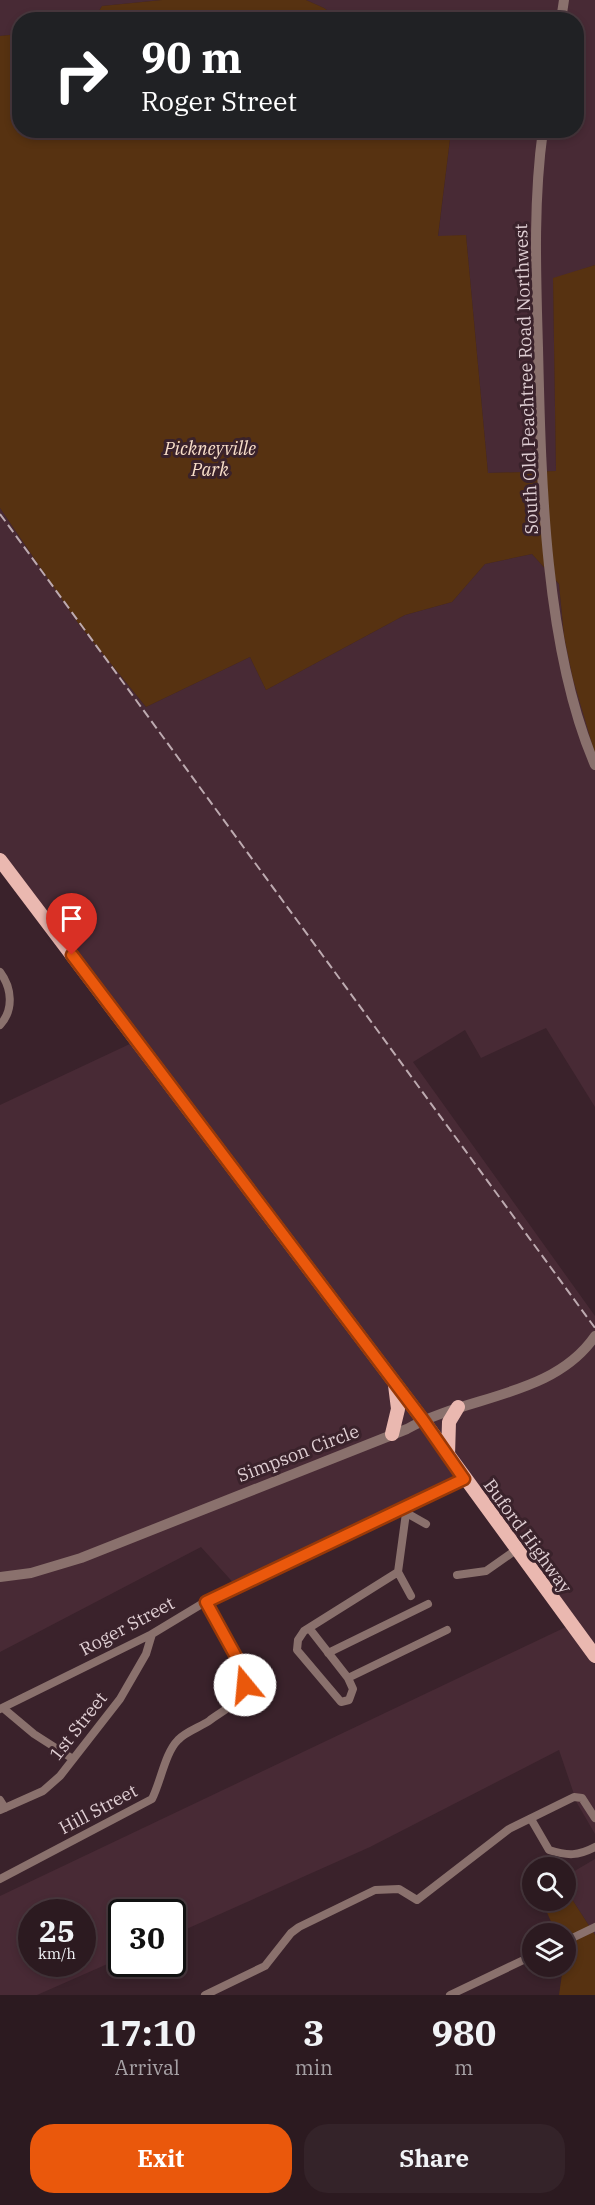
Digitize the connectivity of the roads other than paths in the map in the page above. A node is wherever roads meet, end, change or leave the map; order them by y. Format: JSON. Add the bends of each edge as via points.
{"nodes":[{"id":1,"x":542,"y":138,"type":"edge"},
{"id":2,"x":595,"y":765,"type":"edge"},
{"id":3,"x":0,"y":860,"type":"edge"},
{"id":4,"x":0,"y":972,"type":"edge"},
{"id":5,"x":0,"y":1025,"type":"edge"},
{"id":6,"x":595,"y":1336,"type":"edge"},
{"id":7,"x":395,"y":1383,"type":"junction"},
{"id":8,"x":458,"y":1407,"type":"junction"},
{"id":9,"x":423,"y":1420,"type":"junction"},
{"id":10,"x":392,"y":1434,"type":"junction"},
{"id":11,"x":448,"y":1455,"type":"junction"},
{"id":12,"x":464,"y":1479,"type":"junction"},
{"id":13,"x":403,"y":1511,"type":"junction"},
{"id":14,"x":426,"y":1524,"type":"dead end"},
{"id":15,"x":516,"y":1550,"type":"junction"},
{"id":16,"x":398,"y":1572,"type":"junction"},
{"id":17,"x":457,"y":1575,"type":"dead end"},
{"id":18,"x":0,"y":1577,"type":"edge"},
{"id":19,"x":411,"y":1596,"type":"dead end"},
{"id":20,"x":206,"y":1602,"type":"junction"},
{"id":21,"x":428,"y":1604,"type":"dead end"},
{"id":22,"x":309,"y":1628,"type":"junction"},
{"id":23,"x":447,"y":1630,"type":"dead end"},
{"id":24,"x":152,"y":1634,"type":"junction"},
{"id":25,"x":328,"y":1653,"type":"junction"},
{"id":26,"x":595,"y":1656,"type":"edge"},
{"id":27,"x":348,"y":1678,"type":"junction"},
{"id":28,"x":2,"y":1709,"type":"edge"},
{"id":29,"x":73,"y":1759,"type":"junction"},
{"id":30,"x":2,"y":1806,"type":"edge"},
{"id":31,"x":595,"y":1818,"type":"edge"},
{"id":32,"x":531,"y":1819,"type":"junction"},
{"id":33,"x":595,"y":1847,"type":"edge"},
{"id":34,"x":0,"y":1879,"type":"edge"},
{"id":35,"x":595,"y":1927,"type":"edge"},
{"id":36,"x":576,"y":1936,"type":"edge"},
{"id":37,"x":522,"y":1961,"type":"edge"},
{"id":38,"x":205,"y":1995,"type":"edge"},
{"id":39,"x":450,"y":1995,"type":"edge"}],
"edges":[{"from":1,"to":2,"type":"street","name":"South Old Peachtree Road Northwest","via":[[536,260],[545,510],[561,642]]},
{"from":3,"to":7,"type":"main road","name":"Buford Highway"},
{"from":4,"to":5,"type":"street","via":[[10,1000],[7,1018]]},
{"from":6,"to":8,"type":"street","name":"Simpson Circle","via":[[560,1370],[522,1388]]},
{"from":7,"to":9,"type":"main road","name":"Buford Highway"},
{"from":7,"to":10,"type":"main road","via":[[399,1409]]},
{"from":8,"to":9,"type":"street","name":"Simpson Circle"},
{"from":8,"to":11,"type":"main road","via":[[449,1422]]},
{"from":9,"to":10,"type":"street","name":"Simpson Circle"},
{"from":9,"to":11,"type":"main road","name":"Buford Highway"},
{"from":10,"to":18,"type":"street","name":"Simpson Circle","via":[[81,1558],[31,1574]]},
{"from":11,"to":12,"type":"main road","name":"Buford Highway"},
{"from":12,"to":13,"type":"street","name":"Roger Street"},
{"from":12,"to":15,"type":"main road","name":"Buford Highway"},
{"from":13,"to":14,"type":"street"},
{"from":13,"to":16,"type":"street"},
{"from":13,"to":20,"type":"street","name":"Roger Street"},
{"from":15,"to":17,"type":"street","via":[[486,1571]]},
{"from":15,"to":26,"type":"main road","name":"Buford Highway"},
{"from":16,"to":19,"type":"street"},
{"from":16,"to":22,"type":"street"},
{"from":20,"to":24,"type":"street","name":"Roger Street"},
{"from":20,"to":34,"type":"street","name":"Hill Street","via":[[239,1662],[245,1685],[241,1696],[179,1738],[169,1752],[152,1799]]},
{"from":21,"to":25,"type":"street"},
{"from":22,"to":25,"type":"street"},
{"from":22,"to":27,"type":"street","via":[[297,1640],[297,1650],[341,1702],[351,1696],[353,1689]]},
{"from":23,"to":27,"type":"street"},
{"from":24,"to":28,"type":"street","name":"Roger Street"},
{"from":24,"to":29,"type":"street","name":"1st Street","via":[[146,1654],[120,1699]]},
{"from":25,"to":27,"type":"street"},
{"from":28,"to":29,"type":"street"},
{"from":29,"to":30,"type":"street","name":"1st Street","via":[[44,1791]]},
{"from":31,"to":32,"type":"street","via":[[582,1798],[574,1797]]},
{"from":32,"to":33,"type":"street","via":[[549,1850],[576,1855]]},
{"from":32,"to":38,"type":"street","via":[[509,1829],[417,1900],[399,1889],[375,1890],[299,1927],[265,1966]]},
{"from":35,"to":36,"type":"street"},
{"from":37,"to":39,"type":"street"}]}
